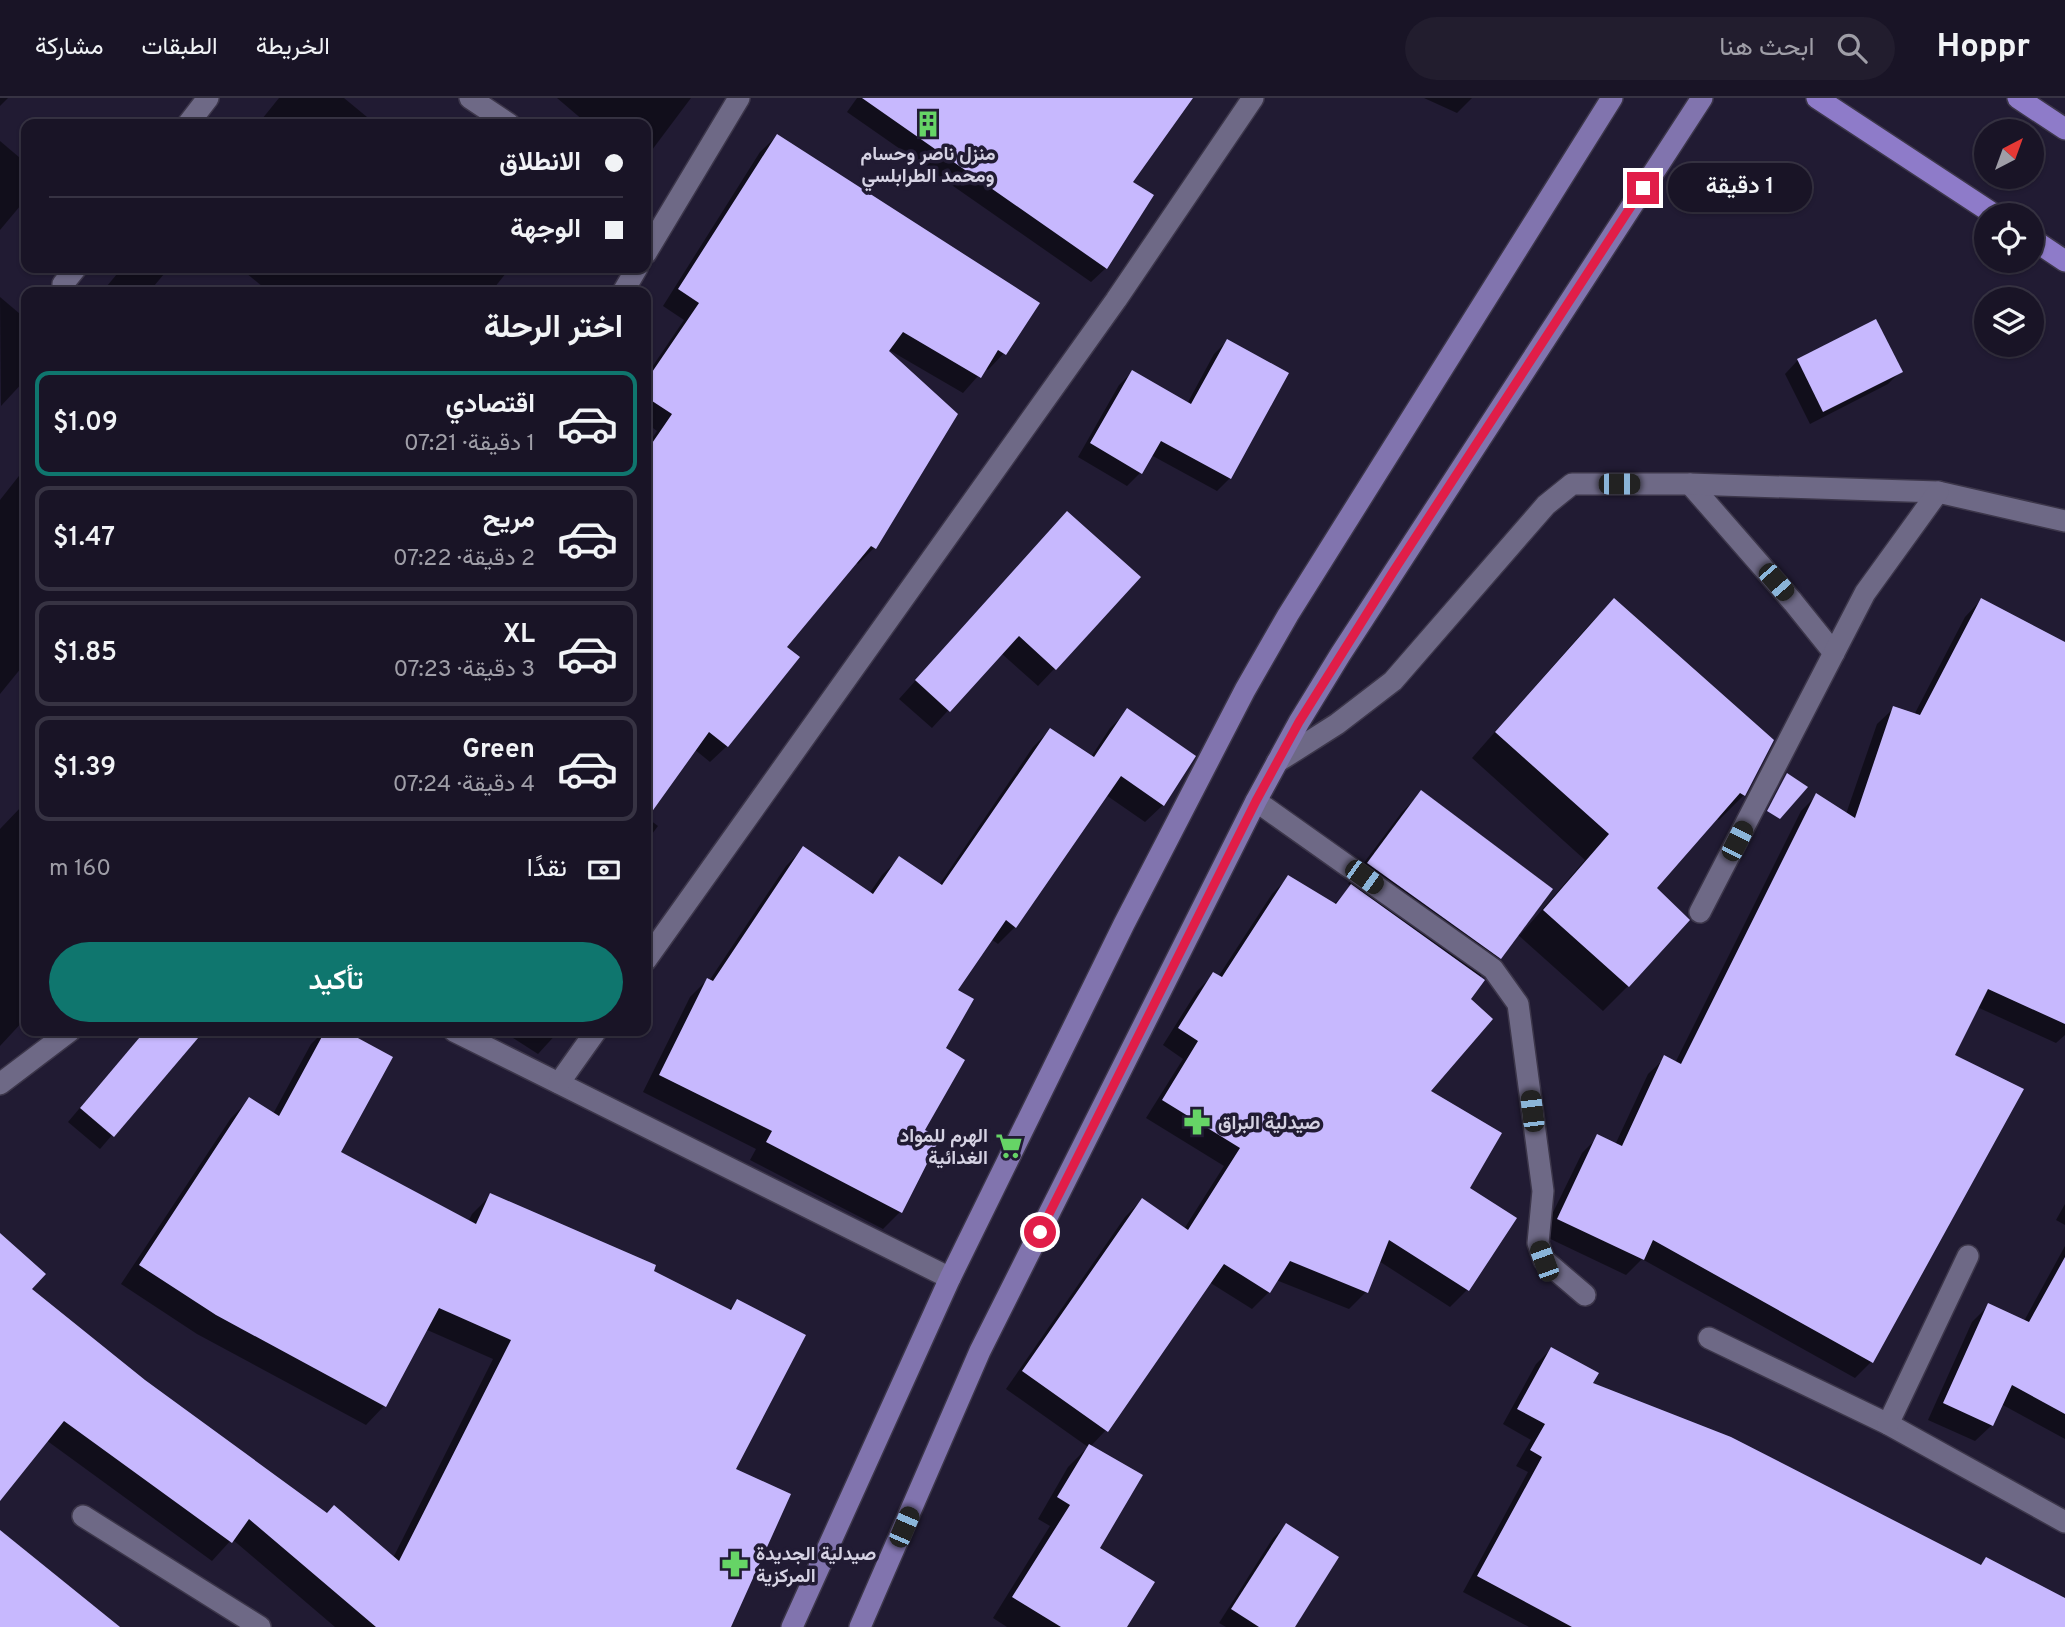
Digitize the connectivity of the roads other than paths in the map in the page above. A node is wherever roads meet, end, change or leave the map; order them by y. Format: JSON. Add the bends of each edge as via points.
{"nodes":[{"id":1,"x":208,"y":98,"type":"edge"},
{"id":2,"x":470,"y":98,"type":"edge"},
{"id":3,"x":739,"y":98,"type":"edge"},
{"id":4,"x":1253,"y":98,"type":"edge"},
{"id":5,"x":1702,"y":98,"type":"edge"},
{"id":6,"x":1816,"y":98,"type":"edge"},
{"id":7,"x":2018,"y":98,"type":"edge"},
{"id":8,"x":1611,"y":101,"type":"edge"},
{"id":9,"x":192,"y":119,"type":"edge"},
{"id":10,"x":502,"y":119,"type":"edge"},
{"id":11,"x":2065,"y":129,"type":"edge"},
{"id":12,"x":1977,"y":203,"type":"edge"},
{"id":13,"x":653,"y":222,"type":"edge"},
{"id":14,"x":2044,"y":247,"type":"edge"},
{"id":15,"x":2065,"y":261,"type":"edge"},
{"id":16,"x":1690,"y":484,"type":"junction"},
{"id":17,"x":1938,"y":492,"type":"junction"},
{"id":18,"x":2065,"y":521,"type":"edge"},
{"id":19,"x":1834,"y":653,"type":"junction"},
{"id":20,"x":1277,"y":762,"type":"junction"},
{"id":21,"x":1256,"y":801,"type":"junction"},
{"id":22,"x":1700,"y":912,"type":"dead end"},
{"id":23,"x":651,"y":953,"type":"edge"},
{"id":24,"x":63,"y":1036,"type":"edge"},
{"id":25,"x":464,"y":1036,"type":"edge"},
{"id":26,"x":592,"y":1036,"type":"edge"},
{"id":27,"x":559,"y":1083,"type":"junction"},
{"id":28,"x":0,"y":1084,"type":"edge"},
{"id":29,"x":1968,"y":1256,"type":"dead end"},
{"id":30,"x":950,"y":1278,"type":"junction"},
{"id":31,"x":1585,"y":1295,"type":"dead end"},
{"id":32,"x":1709,"y":1338,"type":"dead end"},
{"id":33,"x":1888,"y":1424,"type":"junction"},
{"id":34,"x":83,"y":1516,"type":"dead end"},
{"id":35,"x":2065,"y":1522,"type":"edge"},
{"id":36,"x":260,"y":1627,"type":"edge"},
{"id":37,"x":792,"y":1627,"type":"edge"},
{"id":38,"x":860,"y":1627,"type":"edge"}],
"edges":[{"from":1,"to":9,"type":"street"},
{"from":2,"to":10,"type":"street"},
{"from":3,"to":13,"type":"street"},
{"from":4,"to":23,"type":"street","via":[[1116,300]]},
{"from":5,"to":20,"type":"main road","via":[[1340,655]]},
{"from":6,"to":12,"type":"highway"},
{"from":7,"to":11,"type":"highway"},
{"from":8,"to":30,"type":"main road","via":[[1245,690]]},
{"from":14,"to":15,"type":"highway"},
{"from":16,"to":17,"type":"street"},
{"from":16,"to":19,"type":"street"},
{"from":16,"to":20,"type":"street","via":[[1572,484],[1546,505],[1393,681]]},
{"from":17,"to":18,"type":"street"},
{"from":17,"to":19,"type":"street","via":[[1865,593]]},
{"from":19,"to":22,"type":"street"},
{"from":20,"to":21,"type":"main road"},
{"from":21,"to":31,"type":"street","via":[[1493,969],[1518,1004],[1543,1191],[1538,1243],[1544,1261]]},
{"from":21,"to":38,"type":"main road","via":[[980,1351]]},
{"from":24,"to":28,"type":"street"},
{"from":25,"to":27,"type":"street"},
{"from":26,"to":27,"type":"street"},
{"from":27,"to":30,"type":"street"},
{"from":29,"to":33,"type":"street"},
{"from":30,"to":37,"type":"main road"},
{"from":32,"to":33,"type":"street"},
{"from":33,"to":35,"type":"street"},
{"from":34,"to":36,"type":"street"}]}
